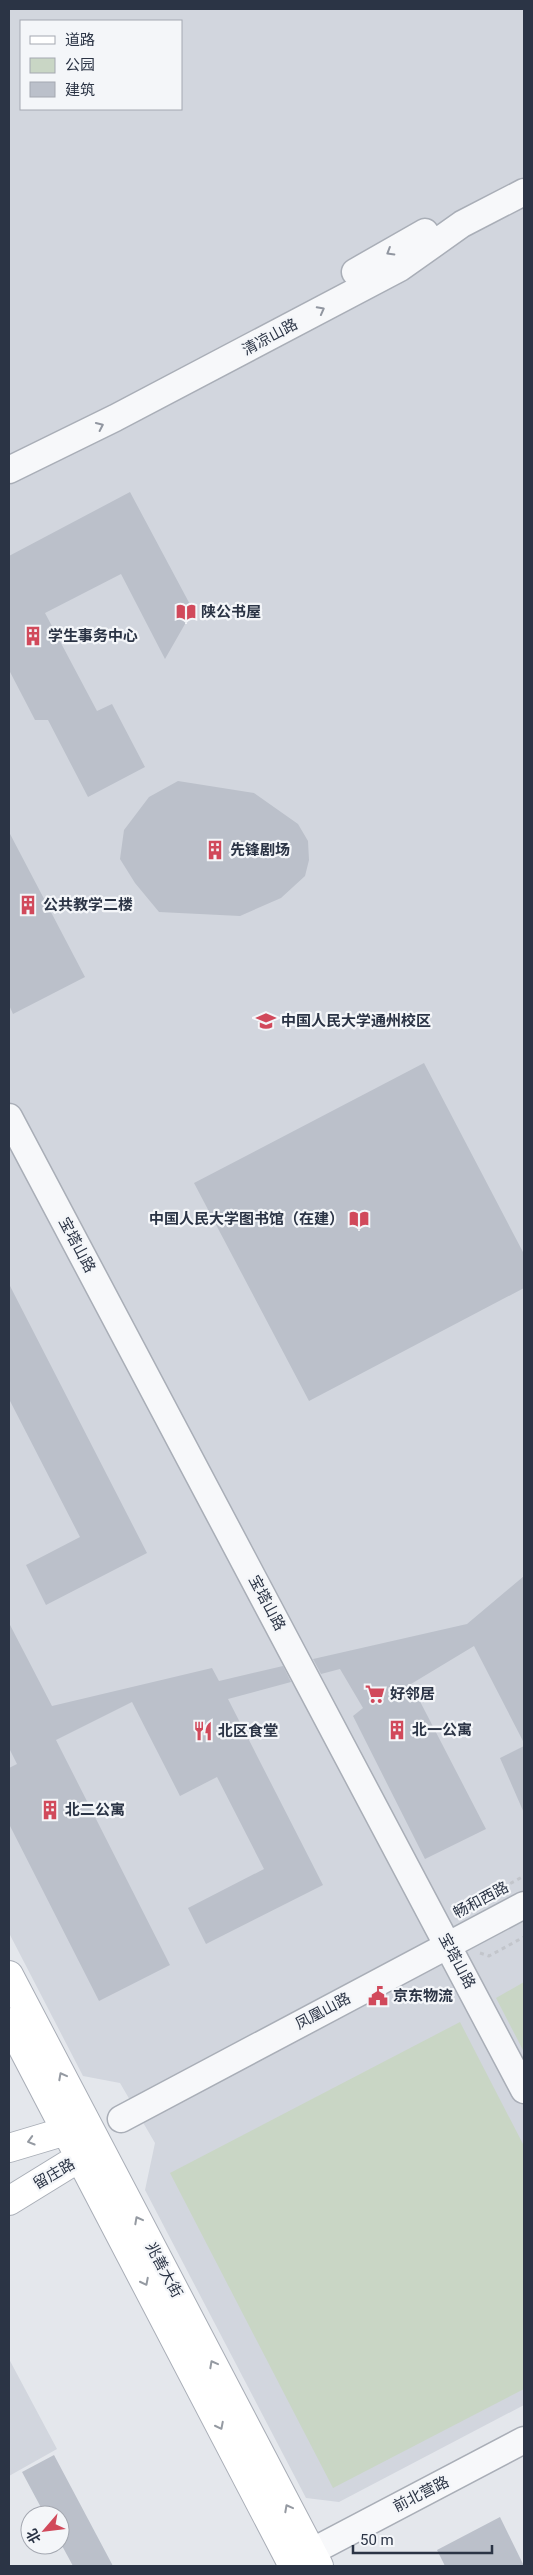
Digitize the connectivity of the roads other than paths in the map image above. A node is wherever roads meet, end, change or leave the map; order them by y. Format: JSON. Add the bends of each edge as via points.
{"nodes":[{"id":1,"x":524,"y":178,"type":"edge"},
{"id":2,"x":524,"y":192,"type":"edge"},
{"id":3,"x":9,"y":454,"type":"edge"},
{"id":4,"x":9,"y":470,"type":"edge"},
{"id":5,"x":9,"y":1117,"type":"edge"},
{"id":6,"x":524,"y":1905,"type":"edge"},
{"id":7,"x":443,"y":1934,"type":"junction"},
{"id":8,"x":9,"y":1975,"type":"edge"},
{"id":9,"x":9,"y":2022,"type":"edge"},
{"id":10,"x":524,"y":2090,"type":"edge"},
{"id":11,"x":121,"y":2119,"type":"dead end"},
{"id":12,"x":76,"y":2126,"type":"junction"},
{"id":13,"x":9,"y":2148,"type":"edge"},
{"id":14,"x":90,"y":2152,"type":"junction"},
{"id":15,"x":9,"y":2201,"type":"edge"},
{"id":16,"x":524,"y":2440,"type":"edge"},
{"id":17,"x":303,"y":2561,"type":"edge"}],
"edges":[{"from":1,"to":3,"type":"street","name":"清凉山路","one_way":true,"via":[[449,217],[374,262]]},
{"from":4,"to":2,"type":"street","name":"清凉山路","one_way":true,"via":[[400,268],[462,224]]},
{"from":5,"to":7,"type":"street","name":"宝塔山路"},
{"from":6,"to":7,"type":"street","name":"凤凰山路"},
{"from":7,"to":10,"type":"street","name":"宝塔山路"},
{"from":7,"to":11,"type":"street","name":"凤凰山路"},
{"from":12,"to":8,"type":"main road","name":"兆善大街","one_way":true},
{"from":9,"to":12,"type":"main road","name":"兆善大街"},
{"from":12,"to":13,"type":"main road","one_way":true},
{"from":12,"to":14,"type":"main road","name":"兆善大街"},
{"from":14,"to":15,"type":"main road","name":"留庄路"},
{"from":14,"to":17,"type":"main road","name":"兆善大街"},
{"from":16,"to":17,"type":"street","name":"前北营路"}]}
